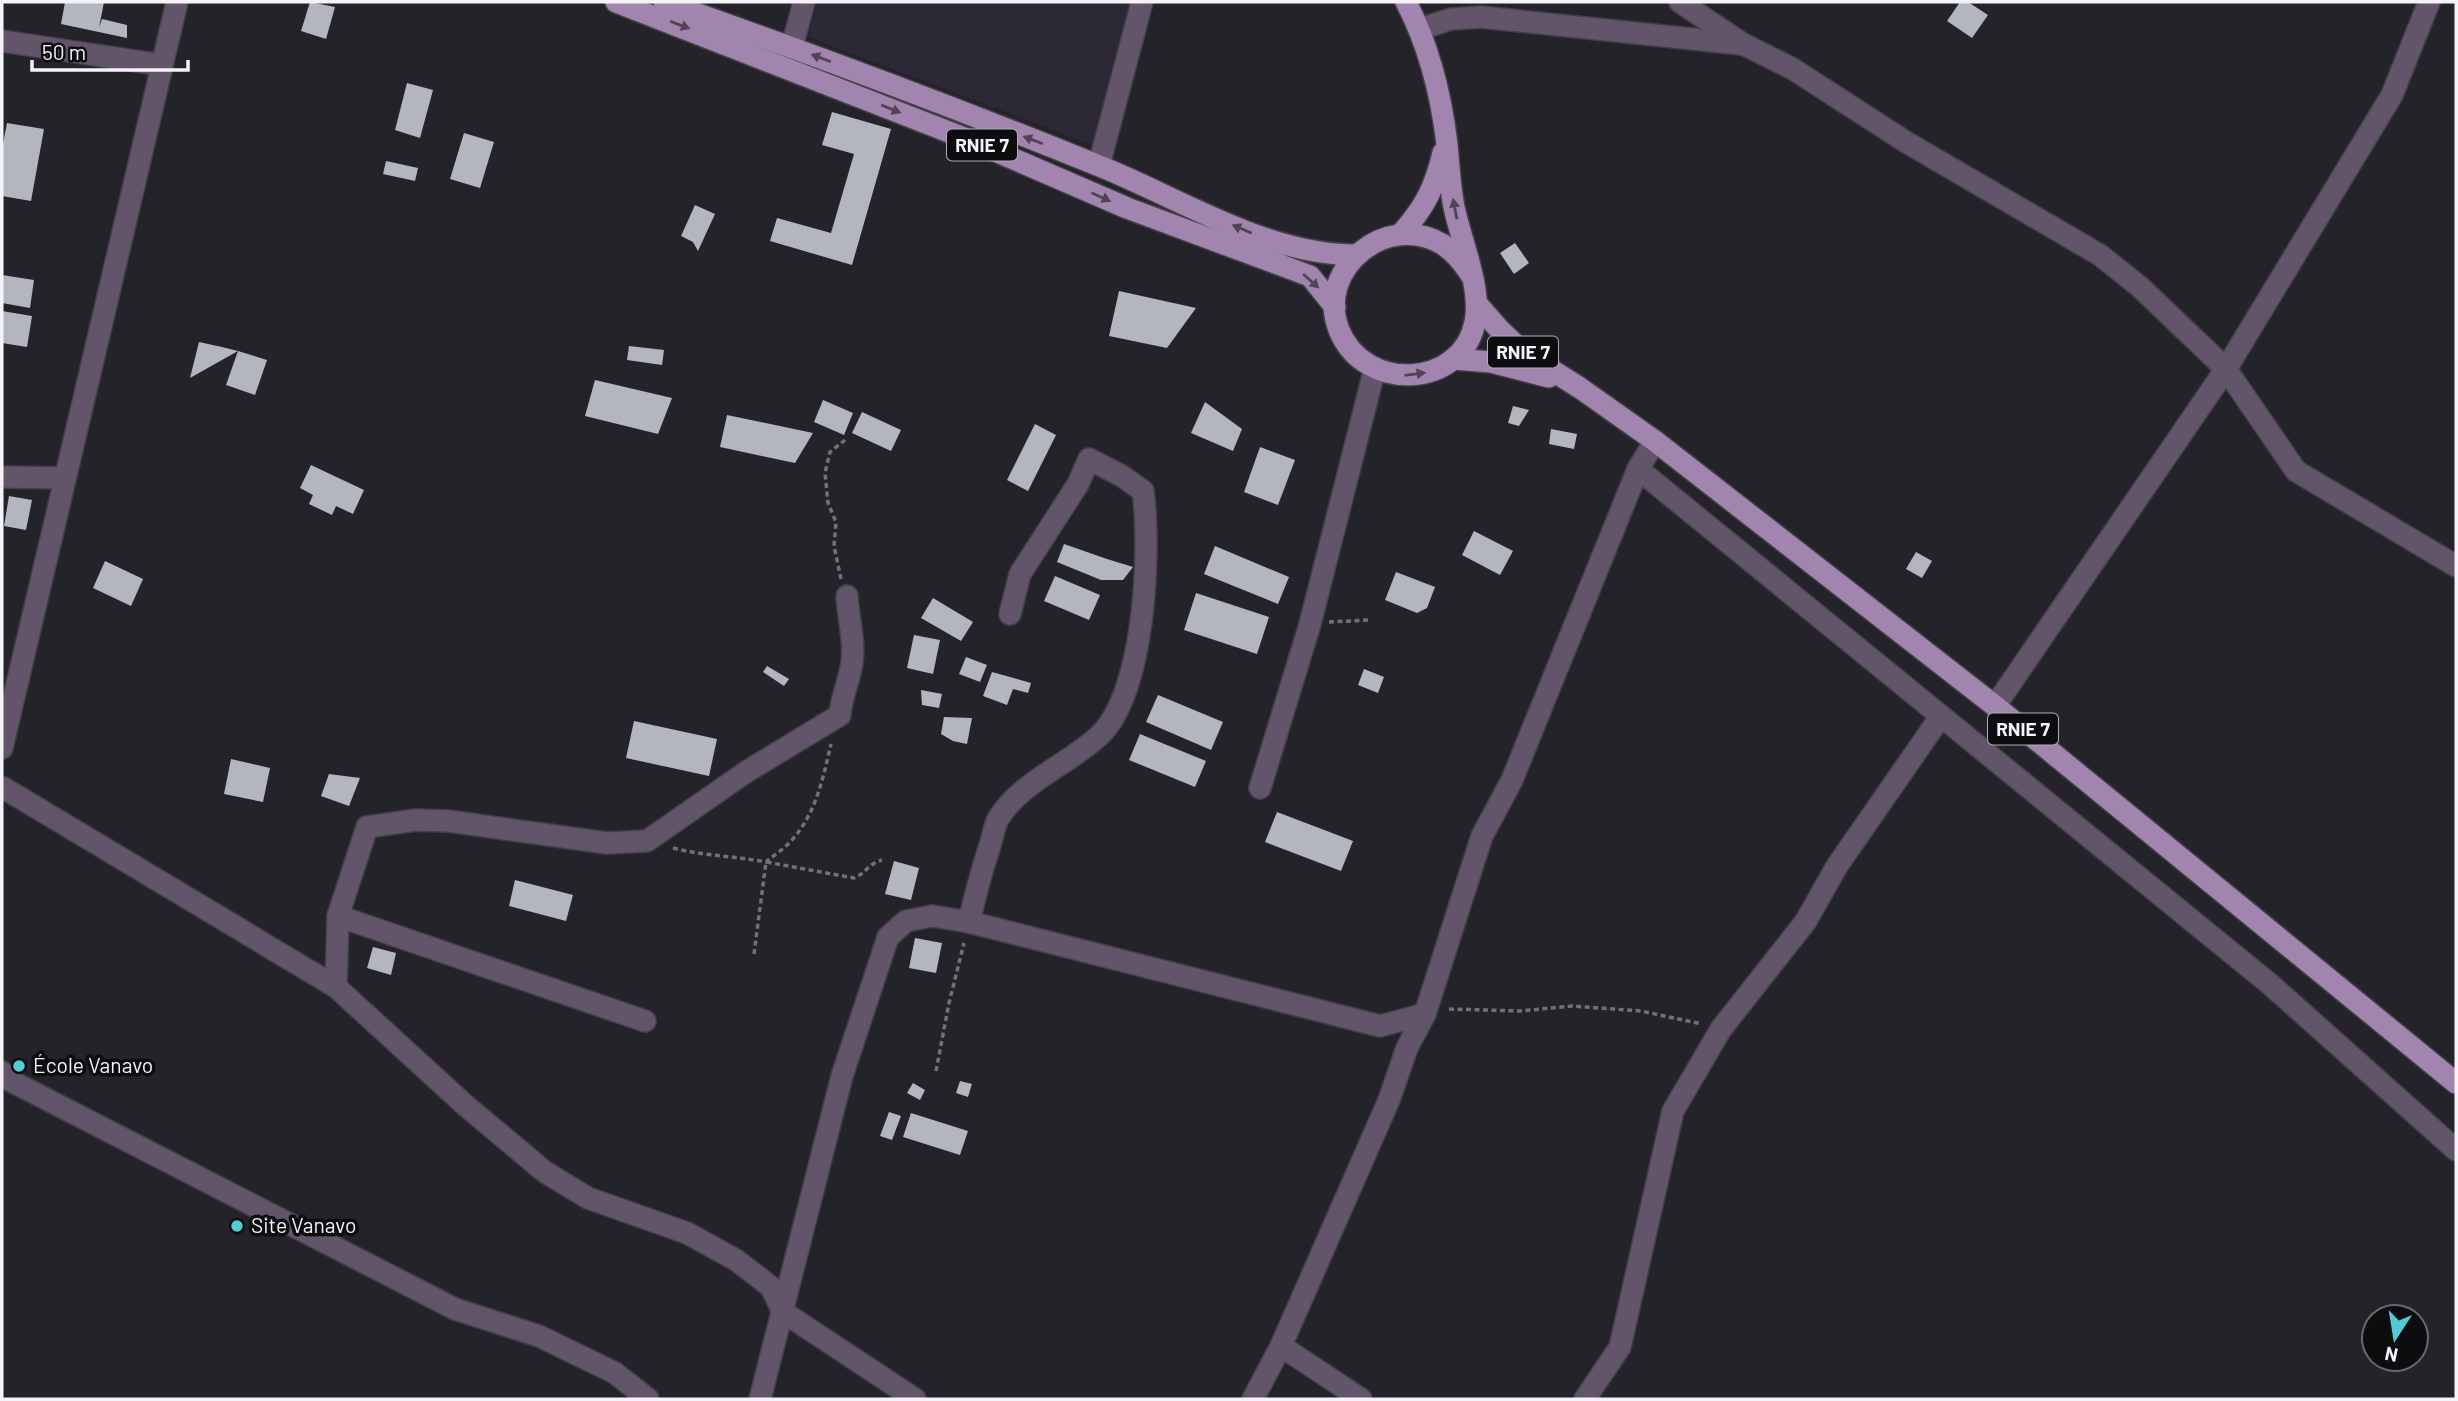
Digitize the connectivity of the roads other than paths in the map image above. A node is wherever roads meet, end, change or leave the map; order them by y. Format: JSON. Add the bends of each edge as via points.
{"nodes":[{"id":1,"x":177,"y":2,"type":"edge"},
{"id":2,"x":616,"y":2,"type":"edge"},
{"id":3,"x":664,"y":2,"type":"edge"},
{"id":4,"x":804,"y":2,"type":"edge"},
{"id":5,"x":1142,"y":2,"type":"edge"},
{"id":6,"x":1406,"y":2,"type":"edge"},
{"id":7,"x":1679,"y":2,"type":"edge"},
{"id":8,"x":2429,"y":2,"type":"edge"},
{"id":9,"x":1420,"y":29,"type":"junction"},
{"id":10,"x":2,"y":41,"type":"edge"},
{"id":11,"x":1743,"y":44,"type":"junction"},
{"id":12,"x":792,"y":47,"type":"junction"},
{"id":13,"x":162,"y":65,"type":"junction"},
{"id":14,"x":1446,"y":141,"type":"junction"},
{"id":15,"x":1099,"y":165,"type":"junction"},
{"id":16,"x":1401,"y":234,"type":"junction"},
{"id":17,"x":1355,"y":255,"type":"junction"},
{"id":18,"x":1471,"y":275,"type":"junction"},
{"id":19,"x":1478,"y":303,"type":"junction"},
{"id":20,"x":1335,"y":307,"type":"junction"},
{"id":21,"x":1453,"y":359,"type":"junction"},
{"id":22,"x":1375,"y":368,"type":"junction"},
{"id":23,"x":2226,"y":369,"type":"junction"},
{"id":24,"x":1580,"y":388,"type":"junction"},
{"id":25,"x":1655,"y":441,"type":"junction"},
{"id":26,"x":1638,"y":469,"type":"junction"},
{"id":27,"x":2,"y":477,"type":"edge"},
{"id":28,"x":65,"y":478,"type":"junction"},
{"id":29,"x":2456,"y":566,"type":"edge"},
{"id":30,"x":847,"y":596,"type":"road end"},
{"id":31,"x":1010,"y":614,"type":"dead end"},
{"id":32,"x":1995,"y":706,"type":"junction"},
{"id":33,"x":1941,"y":716,"type":"junction"},
{"id":34,"x":3,"y":733,"type":"edge"},
{"id":35,"x":2,"y":787,"type":"edge"},
{"id":36,"x":1260,"y":788,"type":"dead end"},
{"id":37,"x":338,"y":916,"type":"junction"},
{"id":38,"x":969,"y":922,"type":"junction"},
{"id":39,"x":336,"y":987,"type":"junction"},
{"id":40,"x":1425,"y":1014,"type":"junction"},
{"id":41,"x":645,"y":1021,"type":"dead end"},
{"id":42,"x":2,"y":1072,"type":"edge"},
{"id":43,"x":2456,"y":1083,"type":"edge"},
{"id":44,"x":2456,"y":1150,"type":"edge"},
{"id":45,"x":783,"y":1312,"type":"junction"},
{"id":46,"x":1281,"y":1346,"type":"junction"},
{"id":47,"x":648,"y":1399,"type":"edge"},
{"id":48,"x":760,"y":1399,"type":"edge"},
{"id":49,"x":915,"y":1399,"type":"edge"},
{"id":50,"x":1253,"y":1399,"type":"edge"},
{"id":51,"x":1361,"y":1399,"type":"edge"},
{"id":52,"x":1585,"y":1399,"type":"edge"}],
"edges":[{"from":1,"to":13,"type":"street"},
{"from":2,"to":20,"type":"main road","name":"RNIE 7","number":"RNIE 7","one_way":true,"via":[[972,141],[1127,208],[1310,276]]},
{"from":3,"to":12,"type":"main road","name":"RNIE 7","number":"RNIE 7"},
{"from":4,"to":12,"type":"street"},
{"from":5,"to":15,"type":"street"},
{"from":6,"to":9,"type":"main road"},
{"from":7,"to":11,"type":"street"},
{"from":8,"to":23,"type":"street","via":[[2392,94]]},
{"from":9,"to":11,"type":"street","via":[[1451,19],[1481,17]]},
{"from":9,"to":14,"type":"main road","via":[[1431,60]]},
{"from":10,"to":13,"type":"street"},
{"from":11,"to":23,"type":"street","via":[[1793,69],[1906,142],[2100,255]]},
{"from":15,"to":12,"type":"main road","name":"RNIE 7","number":"RNIE 7","one_way":true},
{"from":13,"to":28,"type":"street"},
{"from":14,"to":16,"type":"main road","via":[[1432,192]]},
{"from":18,"to":14,"type":"main road","one_way":true,"via":[[1453,203]]},
{"from":17,"to":15,"type":"main road","name":"RNIE 7","number":"RNIE 7","one_way":true,"via":[[1325,255],[1285,245]]},
{"from":16,"to":17,"type":"main road","number":"RNIE 7","via":[[1376,240]]},
{"from":16,"to":18,"type":"main road","number":"RNIE 7","via":[[1442,244],[1459,257]]},
{"from":17,"to":20,"type":"main road","number":"RNIE 7","via":[[1336,288]]},
{"from":18,"to":19,"type":"main road","number":"RNIE 7"},
{"from":19,"to":21,"type":"main road","number":"RNIE 7","via":[[1467,343]]},
{"from":19,"to":24,"type":"main road","number":"RNIE 7","via":[[1523,352]]},
{"from":20,"to":22,"type":"main road","number":"RNIE 7","via":[[1339,330],[1350,350]]},
{"from":22,"to":21,"type":"main road","number":"RNIE 7","one_way":true,"via":[[1411,376],[1434,371]]},
{"from":21,"to":24,"type":"main road","number":"RNIE 7","via":[[1526,369]]},
{"from":22,"to":36,"type":"street","via":[[1310,624]]},
{"from":23,"to":29,"type":"street","via":[[2295,471]]},
{"from":23,"to":32,"type":"street"},
{"from":24,"to":25,"type":"main road","number":"RNIE 7"},
{"from":25,"to":26,"type":"street"},
{"from":25,"to":32,"type":"main road","number":"RNIE 7"},
{"from":26,"to":33,"type":"street"},
{"from":26,"to":40,"type":"street","via":[[1512,780],[1482,836]]},
{"from":27,"to":28,"type":"street"},
{"from":28,"to":34,"type":"street"},
{"from":30,"to":37,"type":"street","via":[[852,664],[840,715],[746,772],[647,841],[607,843],[448,821],[367,827]]},
{"from":31,"to":38,"type":"street","via":[[1024,566],[1078,484],[1089,459],[1143,491],[1145,600],[1128,684],[1117,712],[1101,733],[1015,799],[998,820]]},
{"from":32,"to":43,"type":"main road","number":"RNIE 7"},
{"from":33,"to":44,"type":"street","via":[[2271,985]]},
{"from":33,"to":52,"type":"street","via":[[1837,866],[1806,921],[1721,1029],[1673,1111],[1620,1347]]},
{"from":35,"to":39,"type":"street"},
{"from":37,"to":39,"type":"street"},
{"from":37,"to":41,"type":"street"},
{"from":38,"to":40,"type":"street","via":[[1381,1026]]},
{"from":38,"to":45,"type":"street","via":[[932,916],[906,921],[888,937],[842,1076]]},
{"from":39,"to":45,"type":"street","via":[[545,1172],[588,1198],[687,1233],[736,1259],[771,1287]]},
{"from":40,"to":46,"type":"street"},
{"from":42,"to":47,"type":"street","via":[[92,1125],[456,1309],[539,1336],[615,1373]]},
{"from":45,"to":48,"type":"street"},
{"from":45,"to":49,"type":"street"},
{"from":46,"to":50,"type":"street"},
{"from":46,"to":51,"type":"street"}]}
